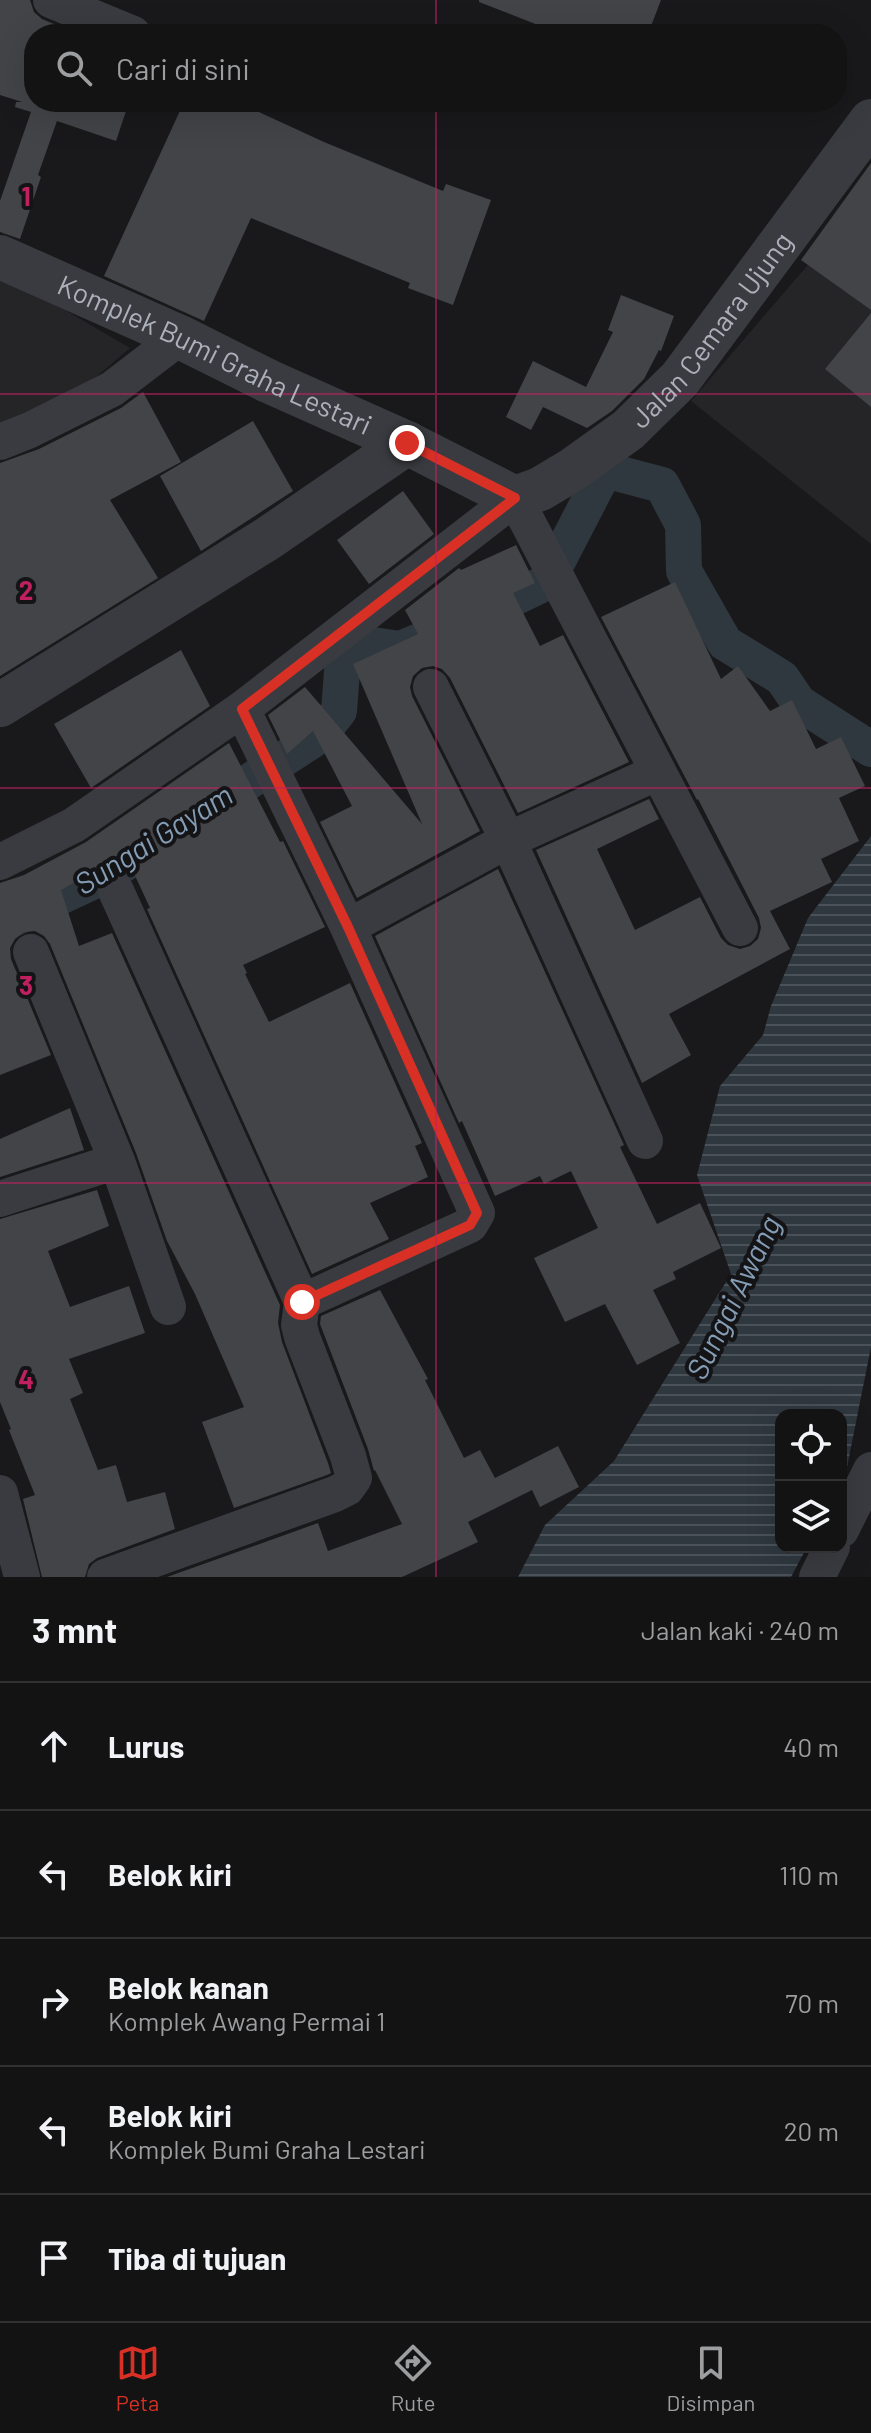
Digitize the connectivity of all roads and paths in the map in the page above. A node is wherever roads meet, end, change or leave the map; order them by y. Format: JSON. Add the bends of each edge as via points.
{"nodes":[{"id":1,"x":51,"y":0,"type":"edge"},
{"id":2,"x":109,"y":24,"type":"edge"},
{"id":3,"x":871,"y":121,"type":"edge"},
{"id":4,"x":0,"y":257,"type":"edge"},
{"id":5,"x":180,"y":337,"type":"junction"},
{"id":6,"x":0,"y":442,"type":"edge"},
{"id":7,"x":407,"y":443,"type":"junction"},
{"id":8,"x":515,"y":498,"type":"junction"},
{"id":9,"x":431,"y":687,"type":"dead end"},
{"id":10,"x":0,"y":705,"type":"edge"},
{"id":11,"x":242,"y":709,"type":"junction"},
{"id":12,"x":658,"y":772,"type":"junction"},
{"id":13,"x":508,"y":840,"type":"junction"},
{"id":14,"x":0,"y":862,"type":"edge"},
{"id":15,"x":116,"y":891,"type":"dead end"},
{"id":16,"x":348,"y":927,"type":"junction"},
{"id":17,"x":740,"y":928,"type":"dead end"},
{"id":18,"x":31,"y":952,"type":"dead end"},
{"id":19,"x":645,"y":1141,"type":"dead end"},
{"id":20,"x":117,"y":1161,"type":"junction"},
{"id":21,"x":0,"y":1199,"type":"edge"},
{"id":22,"x":302,"y":1302,"type":"junction"},
{"id":23,"x":168,"y":1307,"type":"dead end"},
{"id":24,"x":871,"y":1470,"type":"edge"},
{"id":25,"x":0,"y":1496,"type":"edge"},
{"id":26,"x":847,"y":1518,"type":"edge"},
{"id":27,"x":829,"y":1553,"type":"edge"},
{"id":28,"x":22,"y":1577,"type":"edge"},
{"id":29,"x":105,"y":1577,"type":"edge"},
{"id":30,"x":817,"y":1577,"type":"edge"}],
"edges":[{"from":1,"to":2,"type":"street"},
{"from":3,"to":8,"type":"street","name":"Jalan Cemara Ujung","via":[[680,379],[628,430],[572,470]]},
{"from":4,"to":5,"type":"street","name":"Komplek Bumi Graha Lestari"},
{"from":5,"to":6,"type":"street","via":[[112,389]]},
{"from":5,"to":7,"type":"street","name":"Komplek Bumi Graha Lestari"},
{"from":7,"to":8,"type":"street","name":"Komplek Bumi Graha Lestari"},
{"from":7,"to":10,"type":"street","via":[[267,539]]},
{"from":8,"to":11,"type":"street"},
{"from":8,"to":12,"type":"street"},
{"from":9,"to":13,"type":"street"},
{"from":11,"to":14,"type":"street","via":[[74,825]]},
{"from":11,"to":16,"type":"street"},
{"from":12,"to":13,"type":"street"},
{"from":12,"to":17,"type":"street"},
{"from":13,"to":16,"type":"street"},
{"from":13,"to":19,"type":"street"},
{"from":15,"to":22,"type":"street"},
{"from":16,"to":22,"type":"street","via":[[477,1213],[470,1225]]},
{"from":18,"to":20,"type":"street"},
{"from":20,"to":21,"type":"street"},
{"from":20,"to":23,"type":"street"},
{"from":22,"to":29,"type":"street","via":[[302,1337],[354,1478],[347,1488]]},
{"from":24,"to":26,"type":"street"},
{"from":25,"to":28,"type":"street"},
{"from":27,"to":30,"type":"street"}]}
